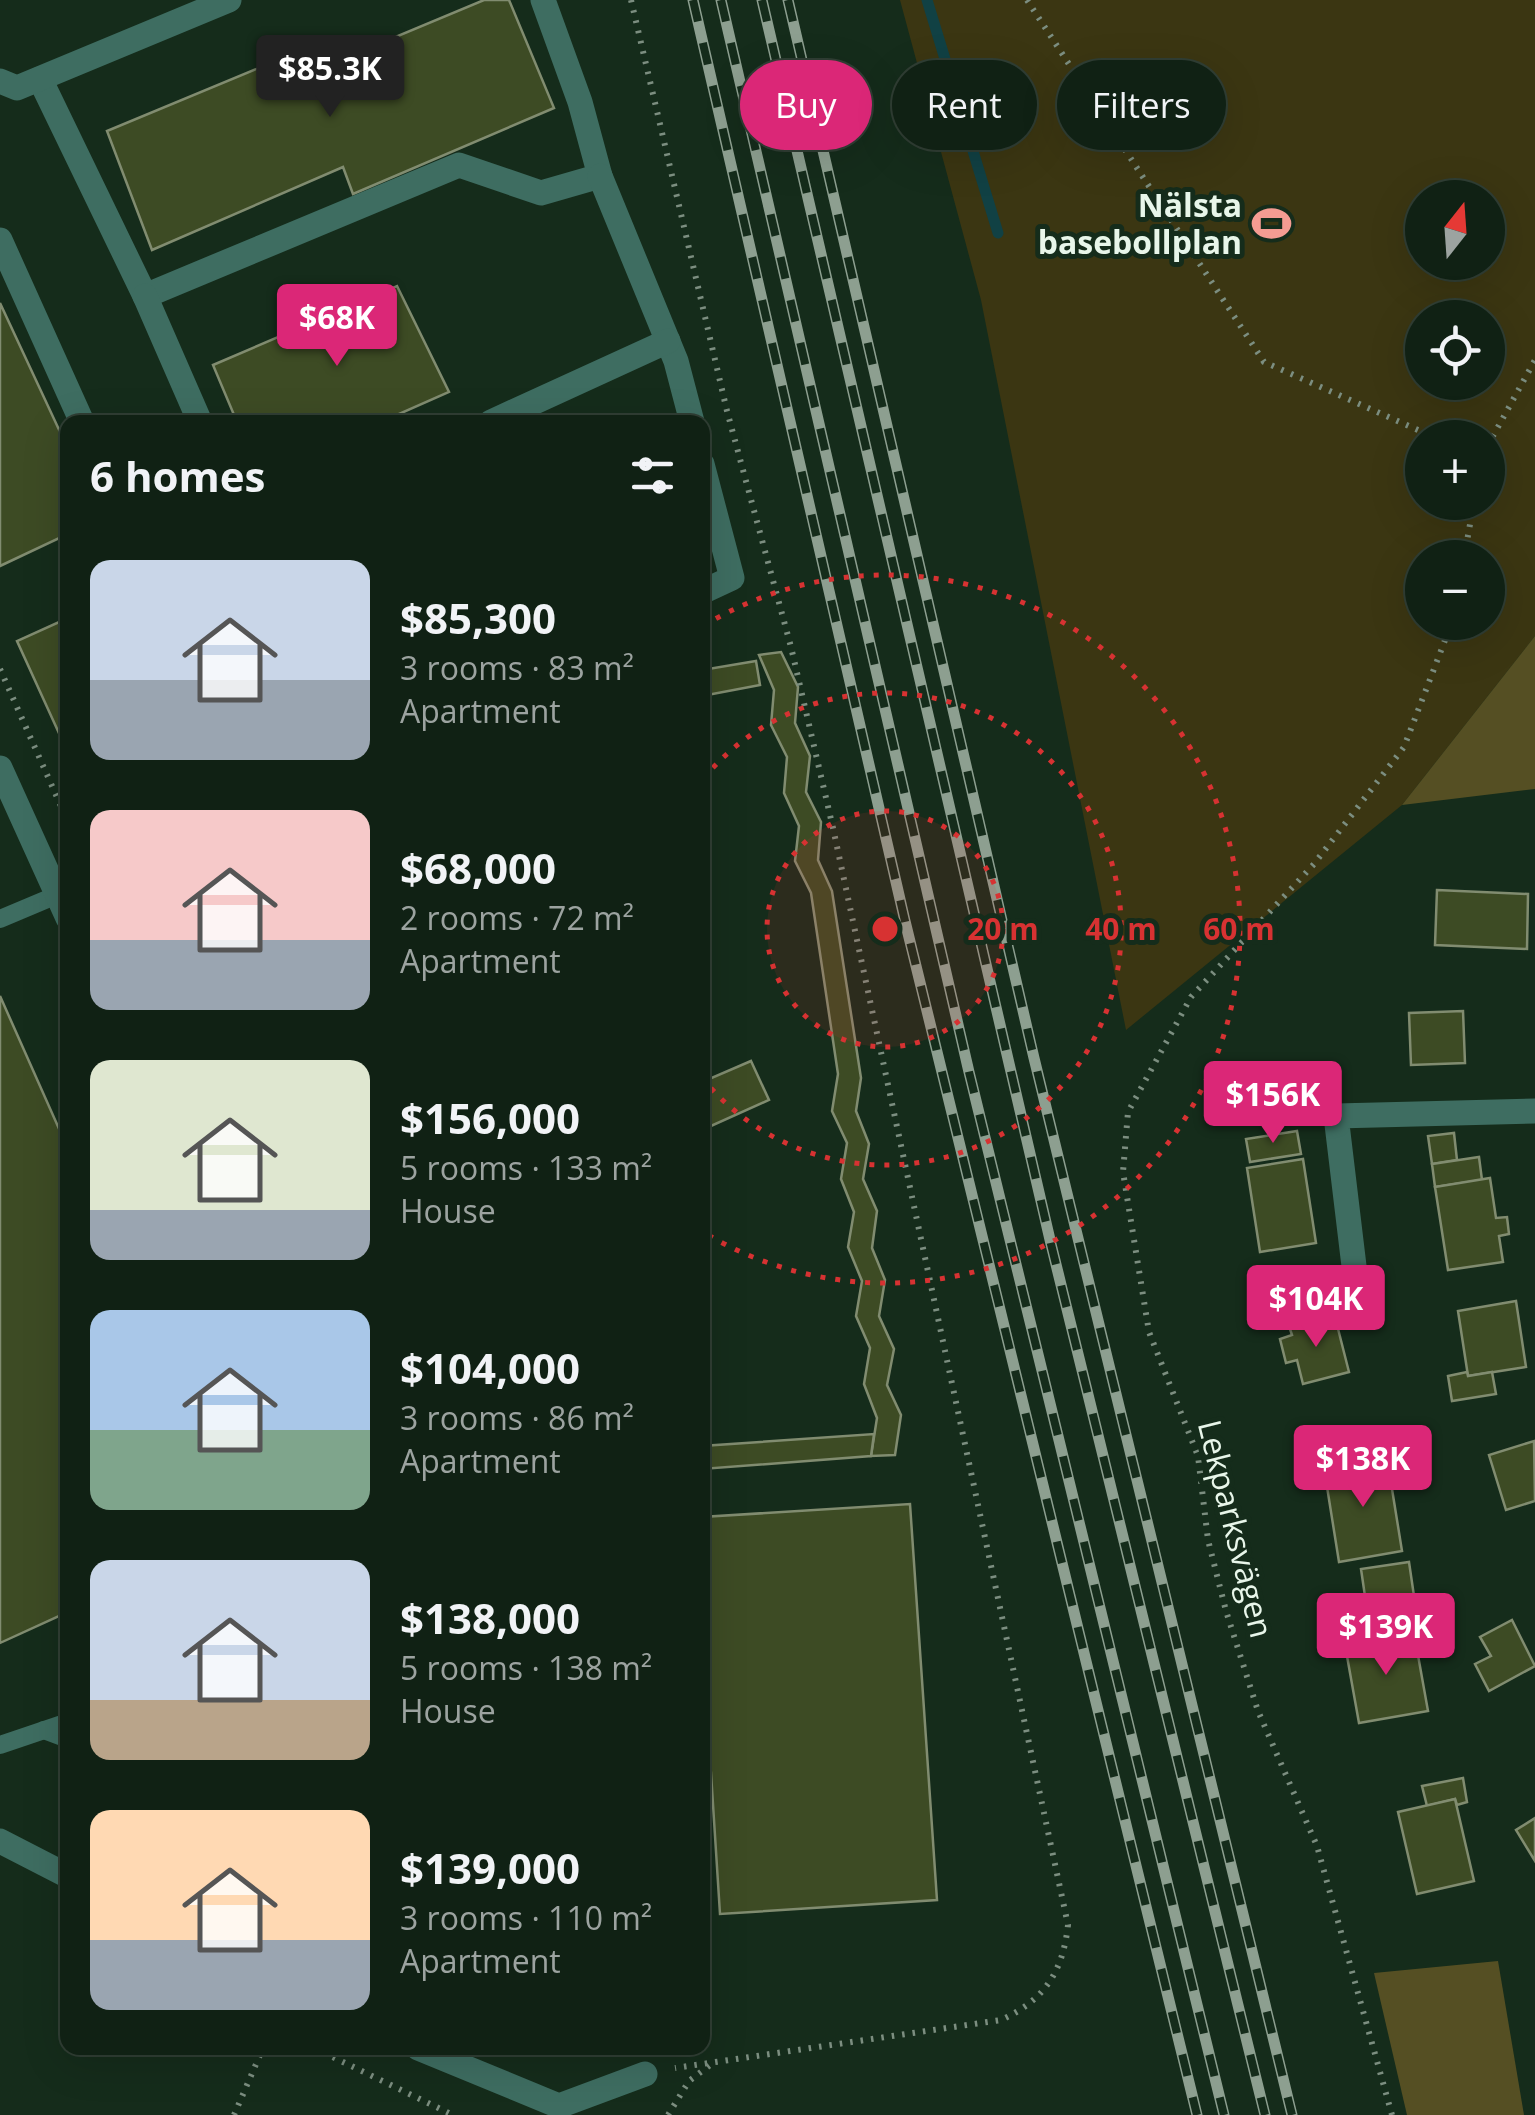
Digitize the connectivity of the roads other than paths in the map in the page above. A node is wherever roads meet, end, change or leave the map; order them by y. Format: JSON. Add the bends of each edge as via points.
{"nodes":[{"id":1,"x":230,"y":0,"type":"edge"},
{"id":2,"x":543,"y":0,"type":"edge"},
{"id":3,"x":40,"y":79,"type":"junction"},
{"id":4,"x":0,"y":81,"type":"edge"},
{"id":5,"x":600,"y":176,"type":"junction"},
{"id":6,"x":0,"y":240,"type":"edge"},
{"id":7,"x":145,"y":296,"type":"junction"},
{"id":8,"x":668,"y":341,"type":"junction"},
{"id":9,"x":79,"y":415,"type":"edge"},
{"id":10,"x":197,"y":415,"type":"edge"},
{"id":11,"x":506,"y":415,"type":"edge"},
{"id":12,"x":690,"y":415,"type":"edge"},
{"id":13,"x":710,"y":494,"type":"edge"},
{"id":14,"x":710,"y":588,"type":"edge"},
{"id":15,"x":0,"y":768,"type":"edge"},
{"id":16,"x":60,"y":893,"type":"edge"},
{"id":17,"x":60,"y":902,"type":"edge"},
{"id":18,"x":0,"y":919,"type":"edge"},
{"id":19,"x":1535,"y":1111,"type":"edge"},
{"id":20,"x":1354,"y":1266,"type":"dead end"},
{"id":21,"x":60,"y":1725,"type":"edge"},
{"id":22,"x":44,"y":1730,"type":"junction"},
{"id":23,"x":60,"y":1737,"type":"edge"},
{"id":24,"x":0,"y":1745,"type":"edge"},
{"id":25,"x":0,"y":1841,"type":"edge"},
{"id":26,"x":60,"y":1872,"type":"edge"},
{"id":27,"x":435,"y":2055,"type":"edge"},
{"id":28,"x":645,"y":2074,"type":"road end"}],
"edges":[{"from":1,"to":3,"type":"street"},
{"from":2,"to":5,"type":"street"},
{"from":3,"to":4,"type":"street","via":[[17,88]]},
{"from":3,"to":7,"type":"street"},
{"from":5,"to":7,"type":"street","via":[[541,194],[459,165]]},
{"from":5,"to":8,"type":"street"},
{"from":6,"to":9,"type":"street"},
{"from":7,"to":10,"type":"street"},
{"from":8,"to":11,"type":"street"},
{"from":8,"to":12,"type":"street"},
{"from":13,"to":14,"type":"street","via":[[732,578]]},
{"from":15,"to":16,"type":"street"},
{"from":17,"to":18,"type":"lane"},
{"from":19,"to":20,"type":"street","via":[[1336,1116]]},
{"from":21,"to":22,"type":"lane"},
{"from":22,"to":23,"type":"lane"},
{"from":22,"to":24,"type":"lane"},
{"from":25,"to":26,"type":"street"},
{"from":27,"to":28,"type":"street","via":[[559,2106]]}]}
